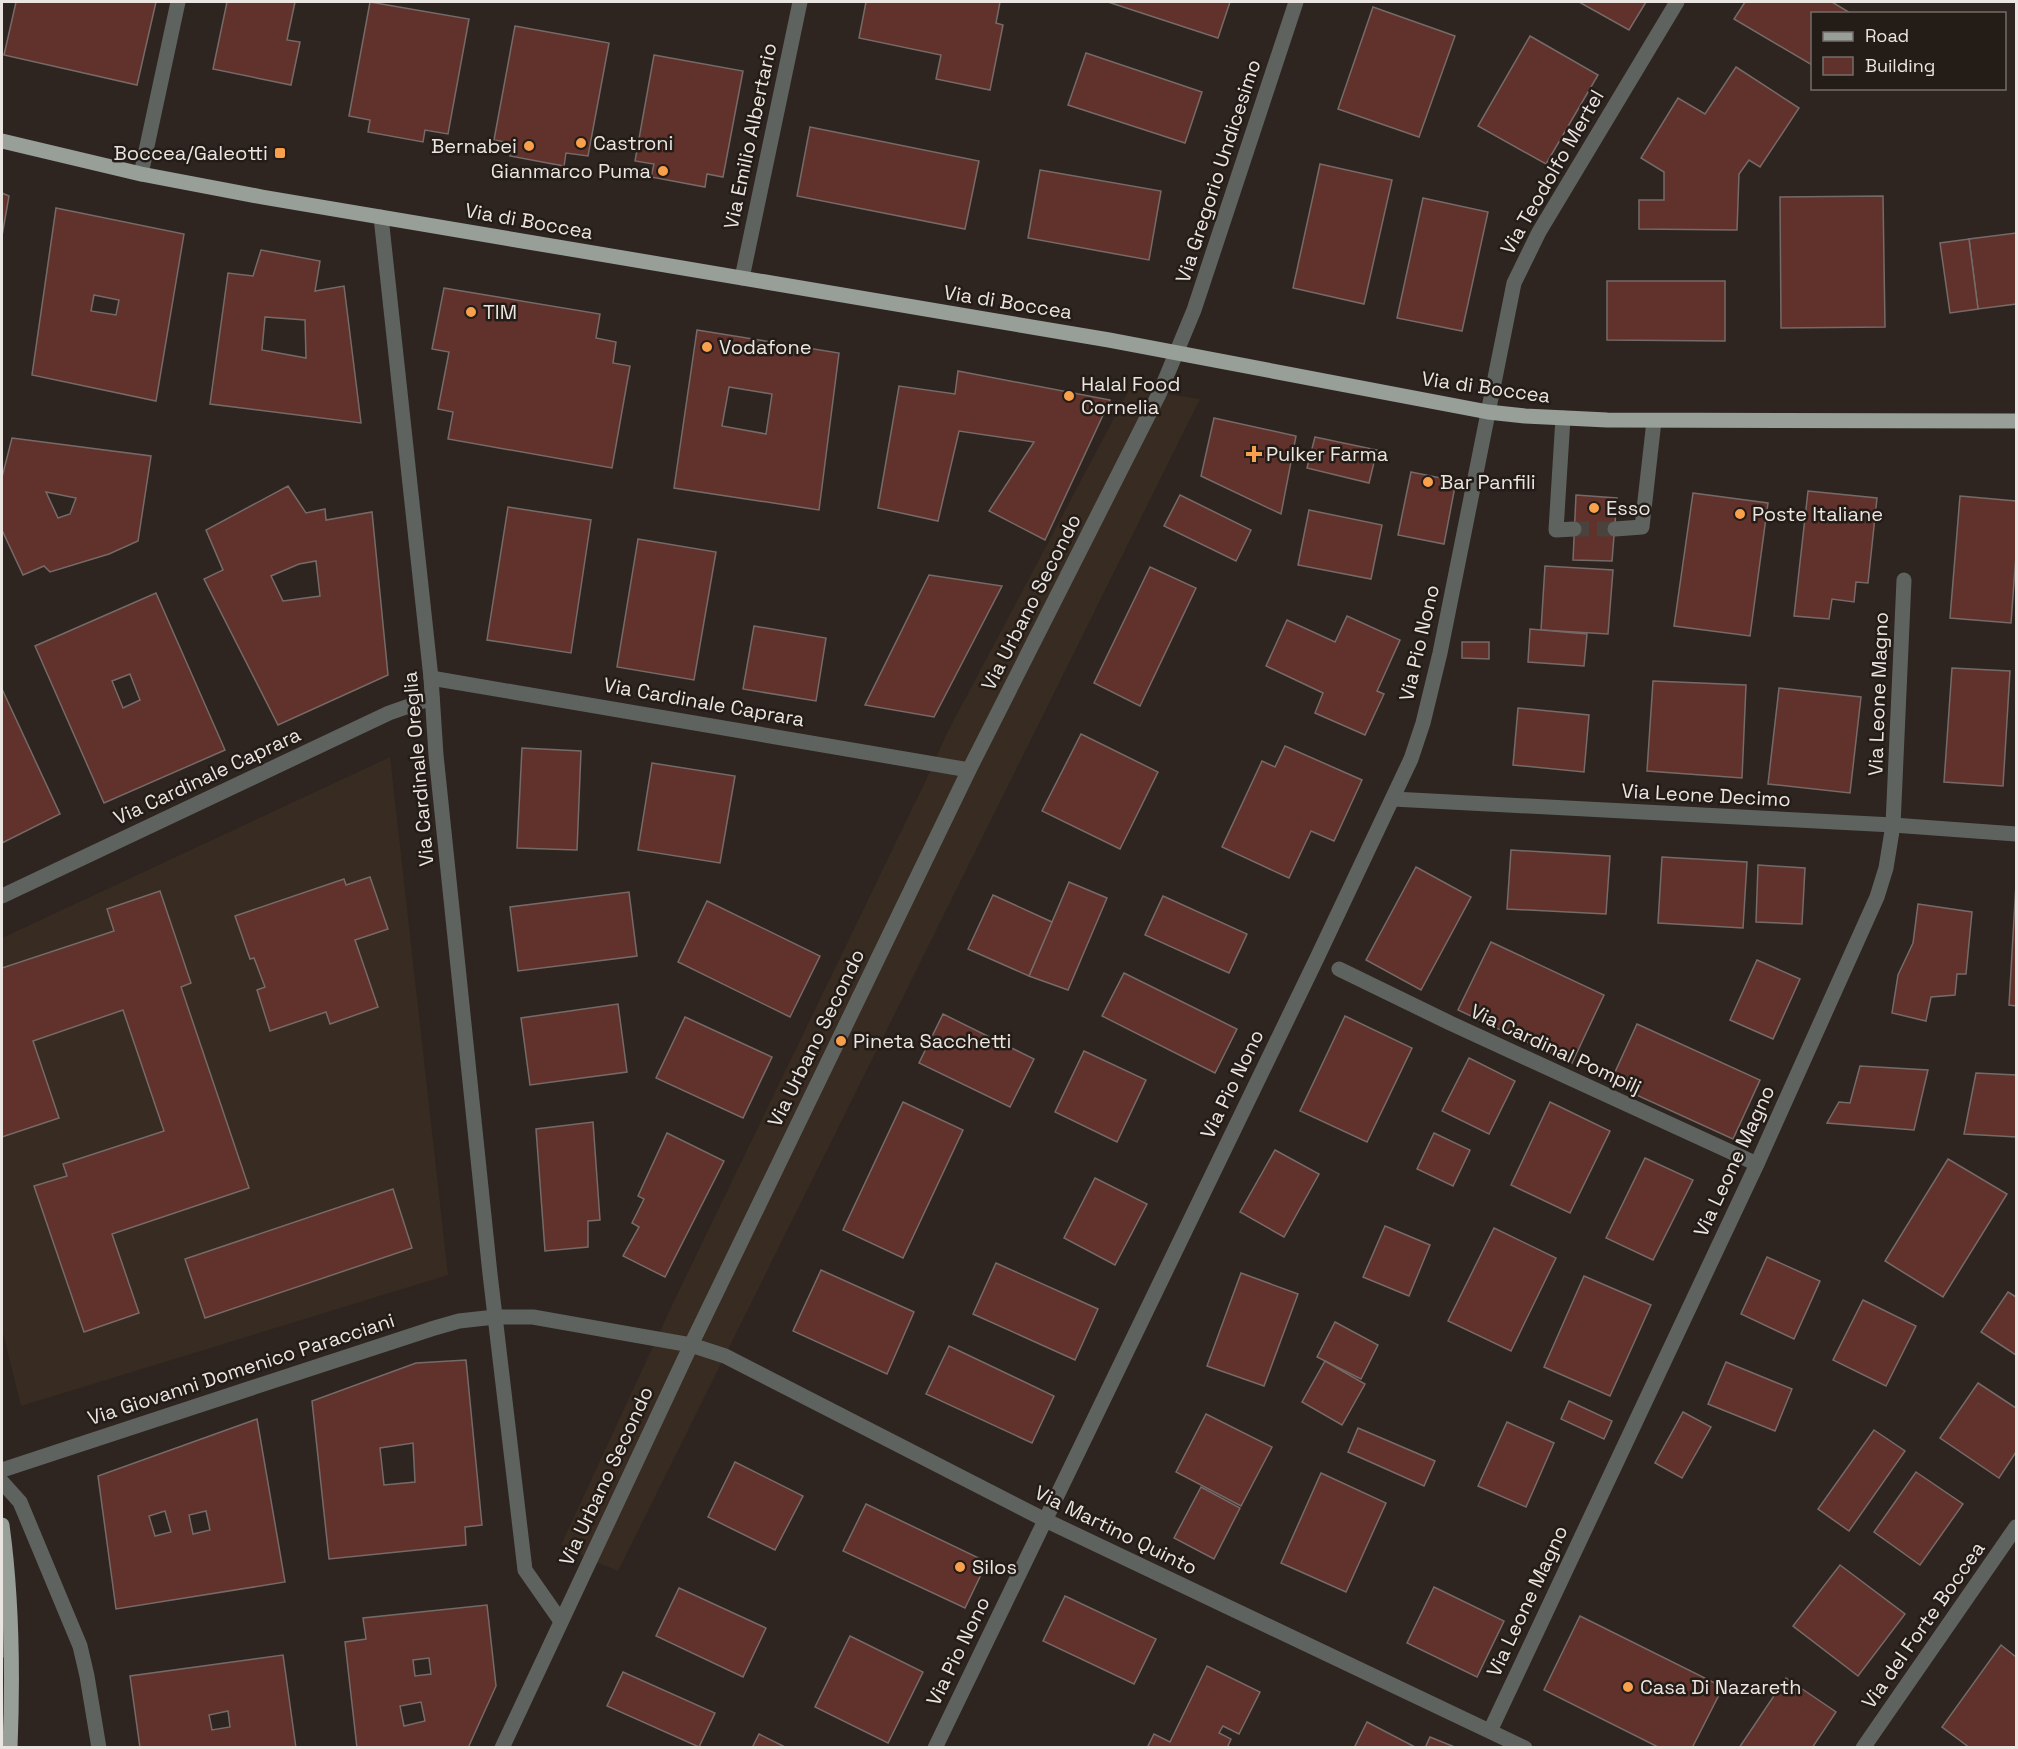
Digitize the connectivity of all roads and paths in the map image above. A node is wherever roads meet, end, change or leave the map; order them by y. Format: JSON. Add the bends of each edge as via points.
{"nodes":[{"id":1,"x":178,"y":2,"type":"edge"},
{"id":2,"x":800,"y":2,"type":"edge"},
{"id":3,"x":1296,"y":2,"type":"edge"},
{"id":4,"x":1677,"y":2,"type":"edge"},
{"id":5,"x":2,"y":141,"type":"edge"},
{"id":6,"x":141,"y":174,"type":"junction"},
{"id":7,"x":381,"y":218,"type":"junction"},
{"id":8,"x":742,"y":278,"type":"junction"},
{"id":9,"x":1178,"y":352,"type":"junction"},
{"id":10,"x":1488,"y":412,"type":"junction"},
{"id":11,"x":1563,"y":418,"type":"junction"},
{"id":12,"x":1654,"y":421,"type":"junction"},
{"id":13,"x":2016,"y":421,"type":"edge"},
{"id":14,"x":1574,"y":529,"type":"tunnel mouth"},
{"id":15,"x":1615,"y":529,"type":"tunnel mouth"},
{"id":16,"x":1904,"y":580,"type":"dead end"},
{"id":17,"x":431,"y":678,"type":"junction"},
{"id":18,"x":432,"y":698,"type":"junction"},
{"id":19,"x":969,"y":770,"type":"junction"},
{"id":20,"x":1393,"y":799,"type":"junction"},
{"id":21,"x":1893,"y":825,"type":"junction"},
{"id":22,"x":2016,"y":834,"type":"edge"},
{"id":23,"x":2,"y":896,"type":"edge"},
{"id":24,"x":1339,"y":969,"type":"dead end"},
{"id":25,"x":1757,"y":1164,"type":"junction"},
{"id":26,"x":495,"y":1317,"type":"junction"},
{"id":27,"x":691,"y":1345,"type":"junction"},
{"id":28,"x":2,"y":1470,"type":"edge"},
{"id":29,"x":2,"y":1482,"type":"edge"},
{"id":30,"x":1045,"y":1520,"type":"junction"},
{"id":31,"x":2,"y":1525,"type":"edge"},
{"id":32,"x":2016,"y":1527,"type":"edge"},
{"id":33,"x":560,"y":1620,"type":"junction"},
{"id":34,"x":2,"y":1623,"type":"edge"},
{"id":35,"x":6,"y":1645,"type":"edge"},
{"id":36,"x":1490,"y":1731,"type":"junction"},
{"id":37,"x":10,"y":1748,"type":"edge"},
{"id":38,"x":99,"y":1748,"type":"edge"},
{"id":39,"x":502,"y":1748,"type":"edge"},
{"id":40,"x":935,"y":1748,"type":"edge"},
{"id":41,"x":1525,"y":1748,"type":"edge"},
{"id":42,"x":1863,"y":1748,"type":"edge"}],
"edges":[{"from":1,"to":6,"type":"street"},
{"from":2,"to":8,"type":"street","name":"Via Emilio Albertario"},
{"from":3,"to":9,"type":"street","name":"Via Gregorio Undicesimo"},
{"from":4,"to":10,"type":"street","name":"Via Teodolfo Mertel","via":[[1524,260],[1514,283]]},
{"from":5,"to":6,"type":"main road","name":"Via di Boccea"},
{"from":6,"to":7,"type":"main road","name":"Via di Boccea"},
{"from":7,"to":8,"type":"main road","name":"Via di Boccea"},
{"from":7,"to":17,"type":"street","name":"Via Cardinale Oreglia"},
{"from":8,"to":9,"type":"main road","name":"Via di Boccea"},
{"from":9,"to":10,"type":"main road","name":"Via di Boccea"},
{"from":9,"to":19,"type":"street","name":"Via Urbano Secondo"},
{"from":10,"to":11,"type":"main road","name":"Via di Boccea"},
{"from":10,"to":20,"type":"street","name":"Via Pio Nono","via":[[1440,653],[1417,741]]},
{"from":11,"to":12,"type":"main road","name":"Via di Boccea"},
{"from":11,"to":14,"type":"street","via":[[1556,530]]},
{"from":12,"to":13,"type":"main road","name":"Via di Boccea"},
{"from":12,"to":15,"type":"street","via":[[1642,527]]},
{"from":16,"to":21,"type":"street","name":"Via Leone Magno"},
{"from":17,"to":18,"type":"street","name":"Via Cardinale Oreglia"},
{"from":17,"to":19,"type":"street","name":"Via Cardinale Caprara"},
{"from":18,"to":23,"type":"street","name":"Via Cardinale Caprara","via":[[389,713]]},
{"from":18,"to":26,"type":"street","name":"Via Cardinale Oreglia"},
{"from":19,"to":27,"type":"street","name":"Via Urbano Secondo"},
{"from":20,"to":21,"type":"street","name":"Via Leone Decimo"},
{"from":20,"to":30,"type":"street","name":"Via Pio Nono"},
{"from":21,"to":22,"type":"street","name":"Via Leone Decimo"},
{"from":21,"to":25,"type":"street","name":"Via Leone Magno","via":[[1877,897]]},
{"from":24,"to":25,"type":"street","name":"Via Cardinal Pompilj"},
{"from":25,"to":36,"type":"street","name":"Via Leone Magno"},
{"from":26,"to":27,"type":"street","name":"Via Giovanni Domenico Paracciani","via":[[533,1317]]},
{"from":26,"to":28,"type":"street","name":"Via Giovanni Domenico Paracciani","via":[[430,1329]]},
{"from":26,"to":33,"type":"street","name":"Via Cardinale Oreglia","via":[[525,1570]]},
{"from":27,"to":30,"type":"street","name":"Via Martino Quinto","via":[[725,1356]]},
{"from":27,"to":33,"type":"street","name":"Via Urbano Secondo"},
{"from":29,"to":38,"type":"street","via":[[20,1502],[80,1646]]},
{"from":30,"to":36,"type":"street","name":"Via Martino Quinto"},
{"from":30,"to":40,"type":"street","name":"Via Pio Nono"},
{"from":31,"to":35,"type":"main road","via":[[7,1566]]},
{"from":32,"to":42,"type":"street","name":"Via del Forte Boccea"},
{"from":33,"to":39,"type":"street","name":"Via Urbano Secondo"},
{"from":34,"to":35,"type":"street"},
{"from":35,"to":37,"type":"main road"},
{"from":36,"to":41,"type":"street","name":"Via Martino Quinto"}]}
